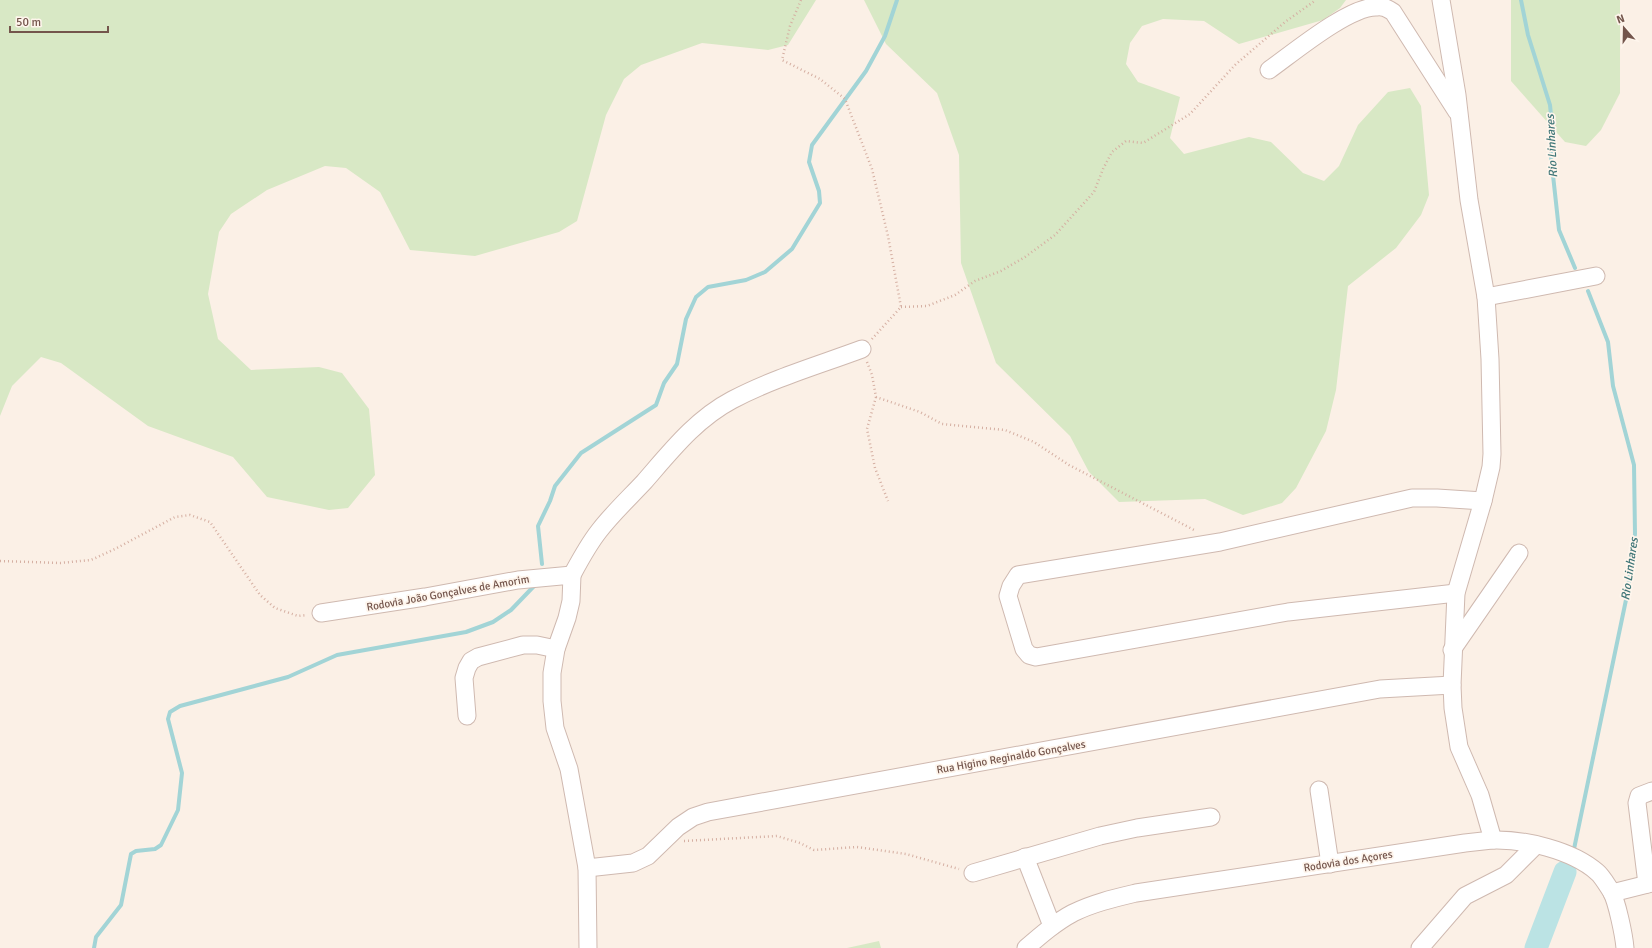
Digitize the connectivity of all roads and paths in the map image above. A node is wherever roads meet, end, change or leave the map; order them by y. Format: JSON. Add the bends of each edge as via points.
{"nodes":[{"id":1,"x":801,"y":0,"type":"edge"},
{"id":2,"x":1316,"y":0,"type":"edge"},
{"id":3,"x":1441,"y":0,"type":"edge"},
{"id":4,"x":1269,"y":70,"type":"dead end"},
{"id":5,"x":1460,"y":115,"type":"junction"},
{"id":6,"x":1596,"y":276,"type":"dead end"},
{"id":7,"x":1486,"y":297,"type":"junction"},
{"id":8,"x":901,"y":307,"type":"junction"},
{"id":9,"x":862,"y":349,"type":"junction"},
{"id":10,"x":876,"y":397,"type":"junction"},
{"id":11,"x":888,"y":501,"type":"dead end"},
{"id":12,"x":1483,"y":501,"type":"junction"},
{"id":13,"x":1199,"y":532,"type":"dead end"},
{"id":14,"x":1519,"y":553,"type":"dead end"},
{"id":15,"x":0,"y":561,"type":"edge"},
{"id":16,"x":572,"y":575,"type":"junction"},
{"id":17,"x":1456,"y":593,"type":"junction"},
{"id":18,"x":321,"y":614,"type":"joint"},
{"id":19,"x":556,"y":649,"type":"junction"},
{"id":20,"x":1452,"y":650,"type":"junction"},
{"id":21,"x":1452,"y":685,"type":"junction"},
{"id":22,"x":467,"y":716,"type":"dead end"},
{"id":23,"x":1318,"y":790,"type":"dead end"},
{"id":24,"x":1652,"y":791,"type":"edge"},
{"id":25,"x":1211,"y":817,"type":"dead end"},
{"id":26,"x":1493,"y":840,"type":"junction"},
{"id":27,"x":662,"y":843,"type":"junction"},
{"id":28,"x":1536,"y":845,"type":"junction"},
{"id":29,"x":1025,"y":857,"type":"junction"},
{"id":30,"x":1330,"y":864,"type":"junction"},
{"id":31,"x":587,"y":868,"type":"junction"},
{"id":32,"x":974,"y":873,"type":"joint"},
{"id":33,"x":1649,"y":883,"type":"edge"},
{"id":34,"x":1612,"y":893,"type":"junction"},
{"id":35,"x":1052,"y":926,"type":"junction"},
{"id":36,"x":588,"y":948,"type":"edge"},
{"id":37,"x":1026,"y":948,"type":"edge"},
{"id":38,"x":1420,"y":948,"type":"edge"},
{"id":39,"x":1625,"y":948,"type":"edge"}],
"edges":[{"from":1,"to":8,"type":"path","via":[[790,26],[782,60],[820,79],[845,99],[872,169]]},
{"from":2,"to":8,"type":"path","via":[[1285,22],[1235,65],[1190,114],[1143,142],[1126,141],[1112,152],[1094,192],[1055,235],[1001,271],[975,281],[955,295],[927,306]]},
{"from":3,"to":5,"type":"street"},
{"from":4,"to":5,"type":"street","via":[[1353,12],[1375,6],[1386,8],[1393,12]]},
{"from":5,"to":7,"type":"street","via":[[1469,200]]},
{"from":6,"to":7,"type":"street"},
{"from":7,"to":12,"type":"street","via":[[1492,454]]},
{"from":8,"to":9,"type":"path"},
{"from":9,"to":10,"type":"path","via":[[872,375]]},
{"from":9,"to":16,"type":"street","via":[[763,385],[731,400],[705,417],[684,435],[600,530]]},
{"from":10,"to":11,"type":"path","via":[[867,429],[876,468]]},
{"from":10,"to":13,"type":"path","via":[[920,412],[942,424],[1005,430],[1034,442],[1069,465]]},
{"from":12,"to":17,"type":"street"},
{"from":12,"to":17,"type":"street","via":[[1412,498],[1220,542],[1018,575],[1008,596],[1024,649],[1029,656],[1036,657],[1288,612]]},
{"from":14,"to":20,"type":"street"},
{"from":15,"to":18,"type":"path","via":[[60,563],[91,560],[176,517],[190,515],[210,522],[260,595],[275,608],[298,616]]},
{"from":16,"to":18,"type":"street","name":"Rodovia João Gonçalves de Amorim","via":[[518,580]]},
{"from":16,"to":19,"type":"street","via":[[571,601]]},
{"from":17,"to":20,"type":"street"},
{"from":19,"to":22,"type":"street","via":[[537,645],[523,646],[478,657],[472,661],[464,678]]},
{"from":19,"to":31,"type":"street","via":[[552,673],[555,728],[570,768]]},
{"from":20,"to":21,"type":"street"},
{"from":21,"to":26,"type":"street","via":[[1459,747],[1480,795]]},
{"from":21,"to":27,"type":"street","name":"Rua Higino Reginaldo Gonçalves","via":[[1380,689],[708,812],[693,817],[678,827]]},
{"from":23,"to":30,"type":"street"},
{"from":24,"to":33,"type":"street","via":[[1639,796],[1637,803]]},
{"from":25,"to":29,"type":"street","via":[[1129,829]]},
{"from":26,"to":28,"type":"street","name":"Rodovia dos Açores"},
{"from":26,"to":30,"type":"street","name":"Rodovia dos Açores"},
{"from":27,"to":31,"type":"street","name":"Rua Higino Reginaldo Gonçalves","via":[[648,856],[633,863]]},
{"from":27,"to":32,"type":"path","via":[[778,836],[800,842],[814,850],[857,847],[906,854]]},
{"from":28,"to":34,"type":"street","name":"Rodovia dos Açores","via":[[1560,852],[1597,872]]},
{"from":28,"to":38,"type":"street","via":[[1506,875],[1465,896]]},
{"from":29,"to":32,"type":"street"},
{"from":29,"to":35,"type":"street"},
{"from":30,"to":35,"type":"street","name":"Rodovia dos Açores","via":[[1128,895],[1091,905]]},
{"from":31,"to":36,"type":"street"},
{"from":33,"to":34,"type":"street"},
{"from":34,"to":39,"type":"street","name":"Rodovia dos Açores","via":[[1624,935]]},
{"from":35,"to":37,"type":"street","name":"Rodovia dos Açores"}]}
